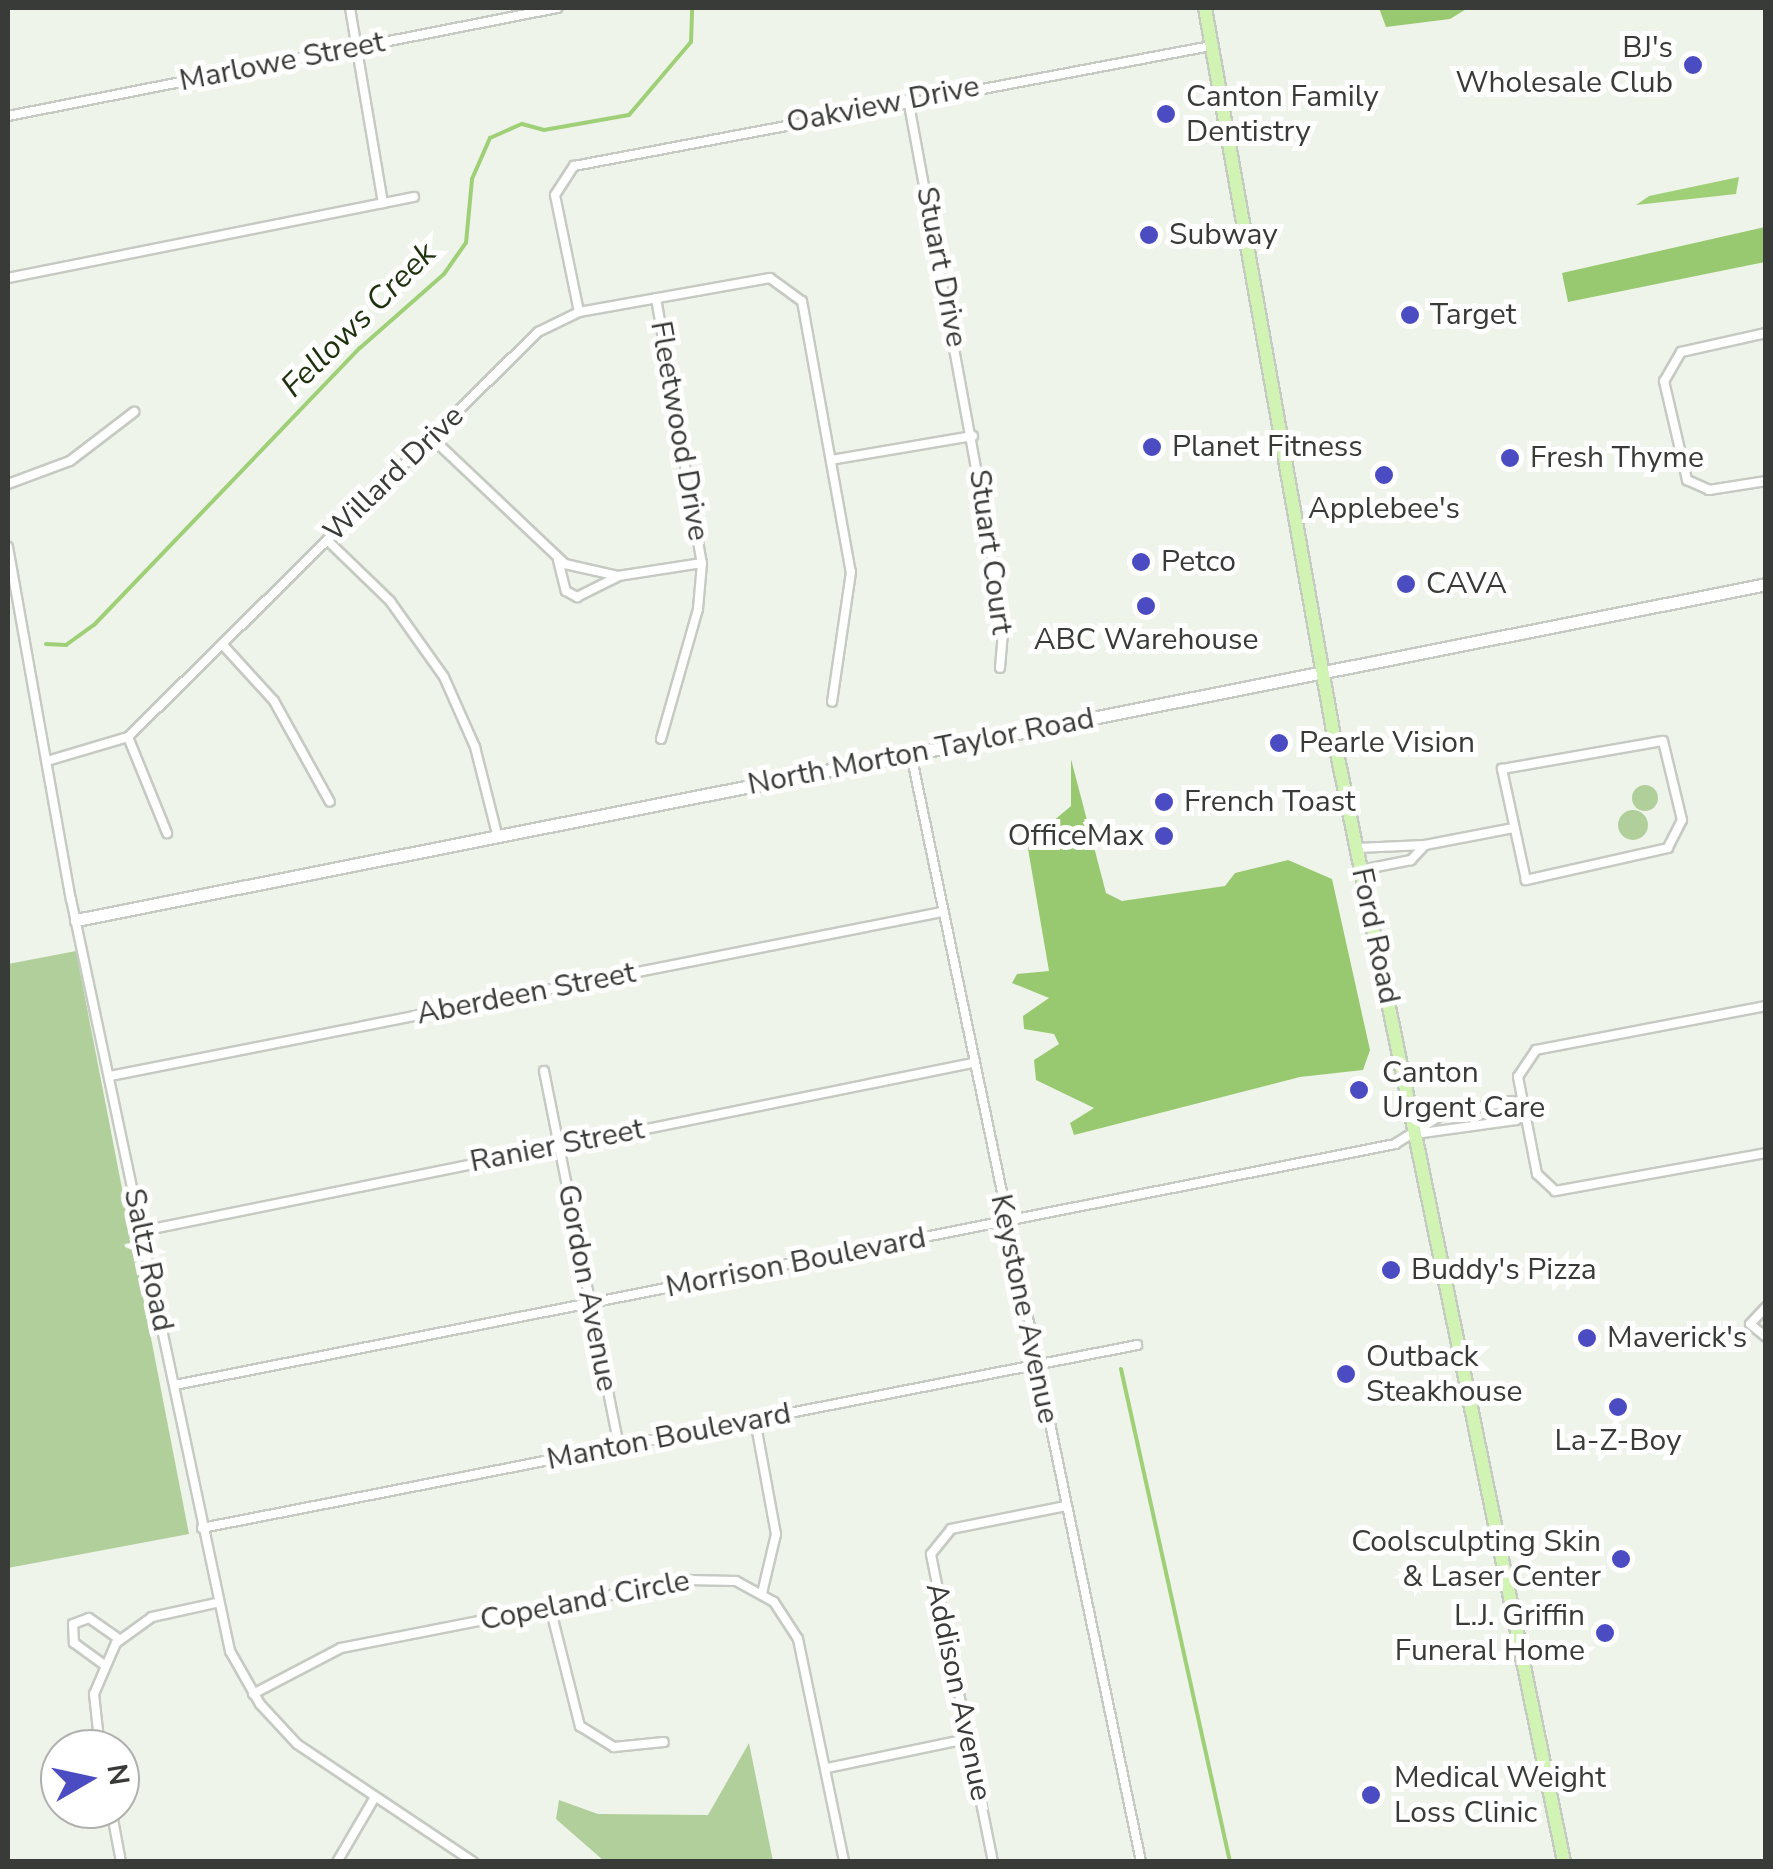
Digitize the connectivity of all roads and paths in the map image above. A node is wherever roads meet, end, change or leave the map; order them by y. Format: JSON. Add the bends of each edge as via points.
{"nodes":[{"id":1,"x":350,"y":8,"type":"edge"},
{"id":2,"x":557,"y":8,"type":"edge"},
{"id":3,"x":1205,"y":8,"type":"edge"},
{"id":4,"x":1212,"y":46,"type":"junction"},
{"id":5,"x":356,"y":48,"type":"junction"},
{"id":6,"x":908,"y":99,"type":"junction"},
{"id":7,"x":8,"y":116,"type":"edge"},
{"id":8,"x":414,"y":197,"type":"dead end"},
{"id":9,"x":383,"y":203,"type":"junction"},
{"id":10,"x":8,"y":278,"type":"edge"},
{"id":11,"x":656,"y":298,"type":"junction"},
{"id":12,"x":579,"y":312,"type":"junction"},
{"id":13,"x":1766,"y":333,"type":"edge"},
{"id":14,"x":134,"y":412,"type":"dead end"},
{"id":15,"x":973,"y":436,"type":"junction"},
{"id":16,"x":432,"y":439,"type":"junction"},
{"id":17,"x":831,"y":460,"type":"junction"},
{"id":18,"x":1766,"y":481,"type":"edge"},
{"id":19,"x":8,"y":484,"type":"edge"},
{"id":20,"x":327,"y":540,"type":"junction"},
{"id":21,"x":8,"y":547,"type":"edge"},
{"id":22,"x":558,"y":560,"type":"junction"},
{"id":23,"x":702,"y":563,"type":"junction"},
{"id":24,"x":618,"y":576,"type":"junction"},
{"id":25,"x":1766,"y":584,"type":"edge"},
{"id":26,"x":222,"y":644,"type":"junction"},
{"id":27,"x":1000,"y":668,"type":"dead end"},
{"id":28,"x":1322,"y":674,"type":"junction"},
{"id":29,"x":832,"y":702,"type":"dead end"},
{"id":30,"x":128,"y":737,"type":"junction"},
{"id":31,"x":661,"y":739,"type":"dead end"},
{"id":32,"x":911,"y":754,"type":"junction"},
{"id":33,"x":47,"y":761,"type":"junction"},
{"id":34,"x":330,"y":802,"type":"dead end"},
{"id":35,"x":1513,"y":828,"type":"junction"},
{"id":36,"x":167,"y":833,"type":"dead end"},
{"id":37,"x":497,"y":834,"type":"junction"},
{"id":38,"x":1425,"y":844,"type":"junction"},
{"id":39,"x":1357,"y":848,"type":"junction"},
{"id":40,"x":1362,"y":870,"type":"junction"},
{"id":41,"x":942,"y":912,"type":"junction"},
{"id":42,"x":76,"y":920,"type":"junction"},
{"id":43,"x":1766,"y":1006,"type":"edge"},
{"id":44,"x":973,"y":1063,"type":"junction"},
{"id":45,"x":544,"y":1070,"type":"dead end"},
{"id":46,"x":110,"y":1076,"type":"junction"},
{"id":47,"x":1524,"y":1111,"type":"junction"},
{"id":48,"x":1416,"y":1134,"type":"junction"},
{"id":49,"x":559,"y":1146,"type":"junction"},
{"id":50,"x":1766,"y":1153,"type":"edge"},
{"id":51,"x":1005,"y":1221,"type":"junction"},
{"id":52,"x":142,"y":1230,"type":"junction"},
{"id":53,"x":590,"y":1303,"type":"junction"},
{"id":54,"x":1766,"y":1307,"type":"edge"},
{"id":55,"x":1766,"y":1337,"type":"edge"},
{"id":56,"x":1137,"y":1345,"type":"dead end"},
{"id":57,"x":1034,"y":1365,"type":"junction"},
{"id":58,"x":174,"y":1385,"type":"junction"},
{"id":59,"x":755,"y":1420,"type":"junction"},
{"id":60,"x":620,"y":1446,"type":"junction"},
{"id":61,"x":1066,"y":1506,"type":"junction"},
{"id":62,"x":202,"y":1528,"type":"junction"},
{"id":63,"x":762,"y":1593,"type":"junction"},
{"id":64,"x":216,"y":1603,"type":"junction"},
{"id":65,"x":550,"y":1607,"type":"junction"},
{"id":66,"x":120,"y":1640,"type":"junction"},
{"id":67,"x":103,"y":1664,"type":"junction"},
{"id":68,"x":253,"y":1694,"type":"junction"},
{"id":69,"x":97,"y":1729,"type":"edge"},
{"id":70,"x":968,"y":1739,"type":"junction"},
{"id":71,"x":664,"y":1742,"type":"dead end"},
{"id":72,"x":826,"y":1768,"type":"junction"},
{"id":73,"x":375,"y":1797,"type":"junction"},
{"id":74,"x":115,"y":1829,"type":"edge"},
{"id":75,"x":121,"y":1862,"type":"edge"},
{"id":76,"x":338,"y":1862,"type":"edge"},
{"id":77,"x":473,"y":1862,"type":"edge"},
{"id":78,"x":844,"y":1862,"type":"edge"},
{"id":79,"x":993,"y":1862,"type":"edge"},
{"id":80,"x":1141,"y":1862,"type":"edge"},
{"id":81,"x":1564,"y":1862,"type":"edge"}],
"edges":[{"from":1,"to":5,"type":"street"},
{"from":2,"to":5,"type":"street","name":"Marlowe Street"},
{"from":3,"to":4,"type":"main road","name":"Ford Road"},
{"from":4,"to":6,"type":"street","name":"Oakview Drive"},
{"from":4,"to":28,"type":"main road","name":"Ford Road"},
{"from":5,"to":7,"type":"street","name":"Marlowe Street"},
{"from":5,"to":9,"type":"street"},
{"from":6,"to":12,"type":"street","name":"Oakview Drive","via":[[574,166],[560,177]]},
{"from":6,"to":15,"type":"street","name":"Stuart Drive"},
{"from":8,"to":9,"type":"street"},
{"from":9,"to":10,"type":"street"},
{"from":11,"to":12,"type":"street","name":"Willard Drive"},
{"from":11,"to":17,"type":"street","name":"Willard Drive","via":[[787,282],[802,301]]},
{"from":11,"to":23,"type":"street","name":"Fleetwood Drive"},
{"from":12,"to":16,"type":"street","name":"Willard Drive","via":[[528,341]]},
{"from":13,"to":18,"type":"street","via":[[1692,346],[1669,363],[1665,385],[1687,480],[1709,490]]},
{"from":14,"to":19,"type":"street","via":[[70,461]]},
{"from":15,"to":17,"type":"street"},
{"from":15,"to":27,"type":"street","name":"Stuart Court","via":[[1004,620]]},
{"from":16,"to":20,"type":"street","name":"Willard Drive"},
{"from":16,"to":22,"type":"street"},
{"from":17,"to":29,"type":"street","via":[[852,592]]},
{"from":20,"to":26,"type":"street","name":"Willard Drive"},
{"from":20,"to":37,"type":"street","via":[[390,601],[444,676],[475,747]]},
{"from":21,"to":33,"type":"street","name":"Saltz Road"},
{"from":22,"to":24,"type":"street"},
{"from":22,"to":24,"type":"street","via":[[566,592],[577,597]]},
{"from":23,"to":24,"type":"street"},
{"from":23,"to":31,"type":"street","name":"Fleetwood Drive","via":[[698,610]]},
{"from":25,"to":28,"type":"street","name":"North Morton Taylor Road"},
{"from":26,"to":30,"type":"street","name":"Willard Drive"},
{"from":26,"to":34,"type":"street","via":[[274,702]]},
{"from":28,"to":32,"type":"street","name":"North Morton Taylor Road"},
{"from":28,"to":39,"type":"main road","name":"Ford Road"},
{"from":30,"to":33,"type":"street","name":"Willard Drive"},
{"from":30,"to":36,"type":"street"},
{"from":32,"to":37,"type":"street","name":"North Morton Taylor Road"},
{"from":32,"to":41,"type":"street","name":"Keystone Avenue"},
{"from":33,"to":42,"type":"street","name":"Saltz Road"},
{"from":35,"to":35,"type":"street","via":[[1526,880],[1660,853],[1682,820],[1668,746],[1648,739],[1502,769]]},
{"from":35,"to":38,"type":"street"},
{"from":37,"to":42,"type":"street","name":"North Morton Taylor Road"},
{"from":38,"to":39,"type":"street"},
{"from":38,"to":40,"type":"street","via":[[1411,860]]},
{"from":39,"to":40,"type":"main road","name":"Ford Road"},
{"from":40,"to":48,"type":"main road","name":"Ford Road"},
{"from":41,"to":44,"type":"street","name":"Keystone Avenue"},
{"from":41,"to":46,"type":"street","name":"Aberdeen Street"},
{"from":42,"to":46,"type":"street","name":"Saltz Road"},
{"from":43,"to":47,"type":"street","via":[[1536,1050],[1519,1068]]},
{"from":44,"to":49,"type":"street","name":"Ranier Street"},
{"from":44,"to":51,"type":"street","name":"Keystone Avenue"},
{"from":45,"to":49,"type":"street","name":"Gordon Avenue"},
{"from":46,"to":52,"type":"street","name":"Saltz Road"},
{"from":47,"to":48,"type":"street","via":[[1516,1120]]},
{"from":47,"to":48,"type":"street","via":[[1512,1101],[1443,1114]]},
{"from":47,"to":50,"type":"street","via":[[1537,1174],[1555,1191]]},
{"from":48,"to":51,"type":"street","name":"Morrison Boulevard"},
{"from":48,"to":81,"type":"main road","name":"Ford Road"},
{"from":49,"to":52,"type":"street","name":"Ranier Street"},
{"from":49,"to":53,"type":"street","name":"Gordon Avenue"},
{"from":51,"to":53,"type":"street","name":"Morrison Boulevard"},
{"from":51,"to":57,"type":"street","name":"Keystone Avenue"},
{"from":52,"to":58,"type":"street","name":"Saltz Road"},
{"from":53,"to":58,"type":"street","name":"Morrison Boulevard"},
{"from":53,"to":60,"type":"street","name":"Gordon Avenue"},
{"from":54,"to":55,"type":"street","via":[[1750,1324]]},
{"from":56,"to":57,"type":"street","name":"Manton Boulevard"},
{"from":57,"to":59,"type":"street","name":"Manton Boulevard"},
{"from":57,"to":61,"type":"street","name":"Keystone Avenue"},
{"from":58,"to":62,"type":"street","name":"Saltz Road"},
{"from":59,"to":60,"type":"street","name":"Manton Boulevard"},
{"from":59,"to":63,"type":"street","via":[[776,1534]]},
{"from":60,"to":62,"type":"street","name":"Manton Boulevard"},
{"from":61,"to":70,"type":"street","name":"Addison Avenue","via":[[951,1529],[932,1548]]},
{"from":61,"to":80,"type":"street","name":"Keystone Avenue"},
{"from":62,"to":64,"type":"street","name":"Saltz Road"},
{"from":63,"to":65,"type":"street","name":"Copeland Circle","via":[[703,1578]]},
{"from":63,"to":72,"type":"street","via":[[798,1639]]},
{"from":64,"to":66,"type":"street","via":[[163,1613]]},
{"from":64,"to":68,"type":"street","name":"Saltz Road"},
{"from":65,"to":68,"type":"street","name":"Copeland Circle","via":[[328,1651]]},
{"from":65,"to":71,"type":"street","via":[[580,1726],[614,1746]]},
{"from":66,"to":67,"type":"street"},
{"from":66,"to":67,"type":"street","via":[[90,1618],[70,1627],[74,1643]]},
{"from":67,"to":69,"type":"street","via":[[94,1706]]},
{"from":68,"to":73,"type":"street","name":"Saltz Road","via":[[297,1744]]},
{"from":70,"to":72,"type":"street"},
{"from":70,"to":79,"type":"street","name":"Addison Avenue"},
{"from":72,"to":78,"type":"street"},
{"from":73,"to":76,"type":"street"},
{"from":73,"to":77,"type":"street","name":"Saltz Road"},
{"from":74,"to":75,"type":"street"}]}
